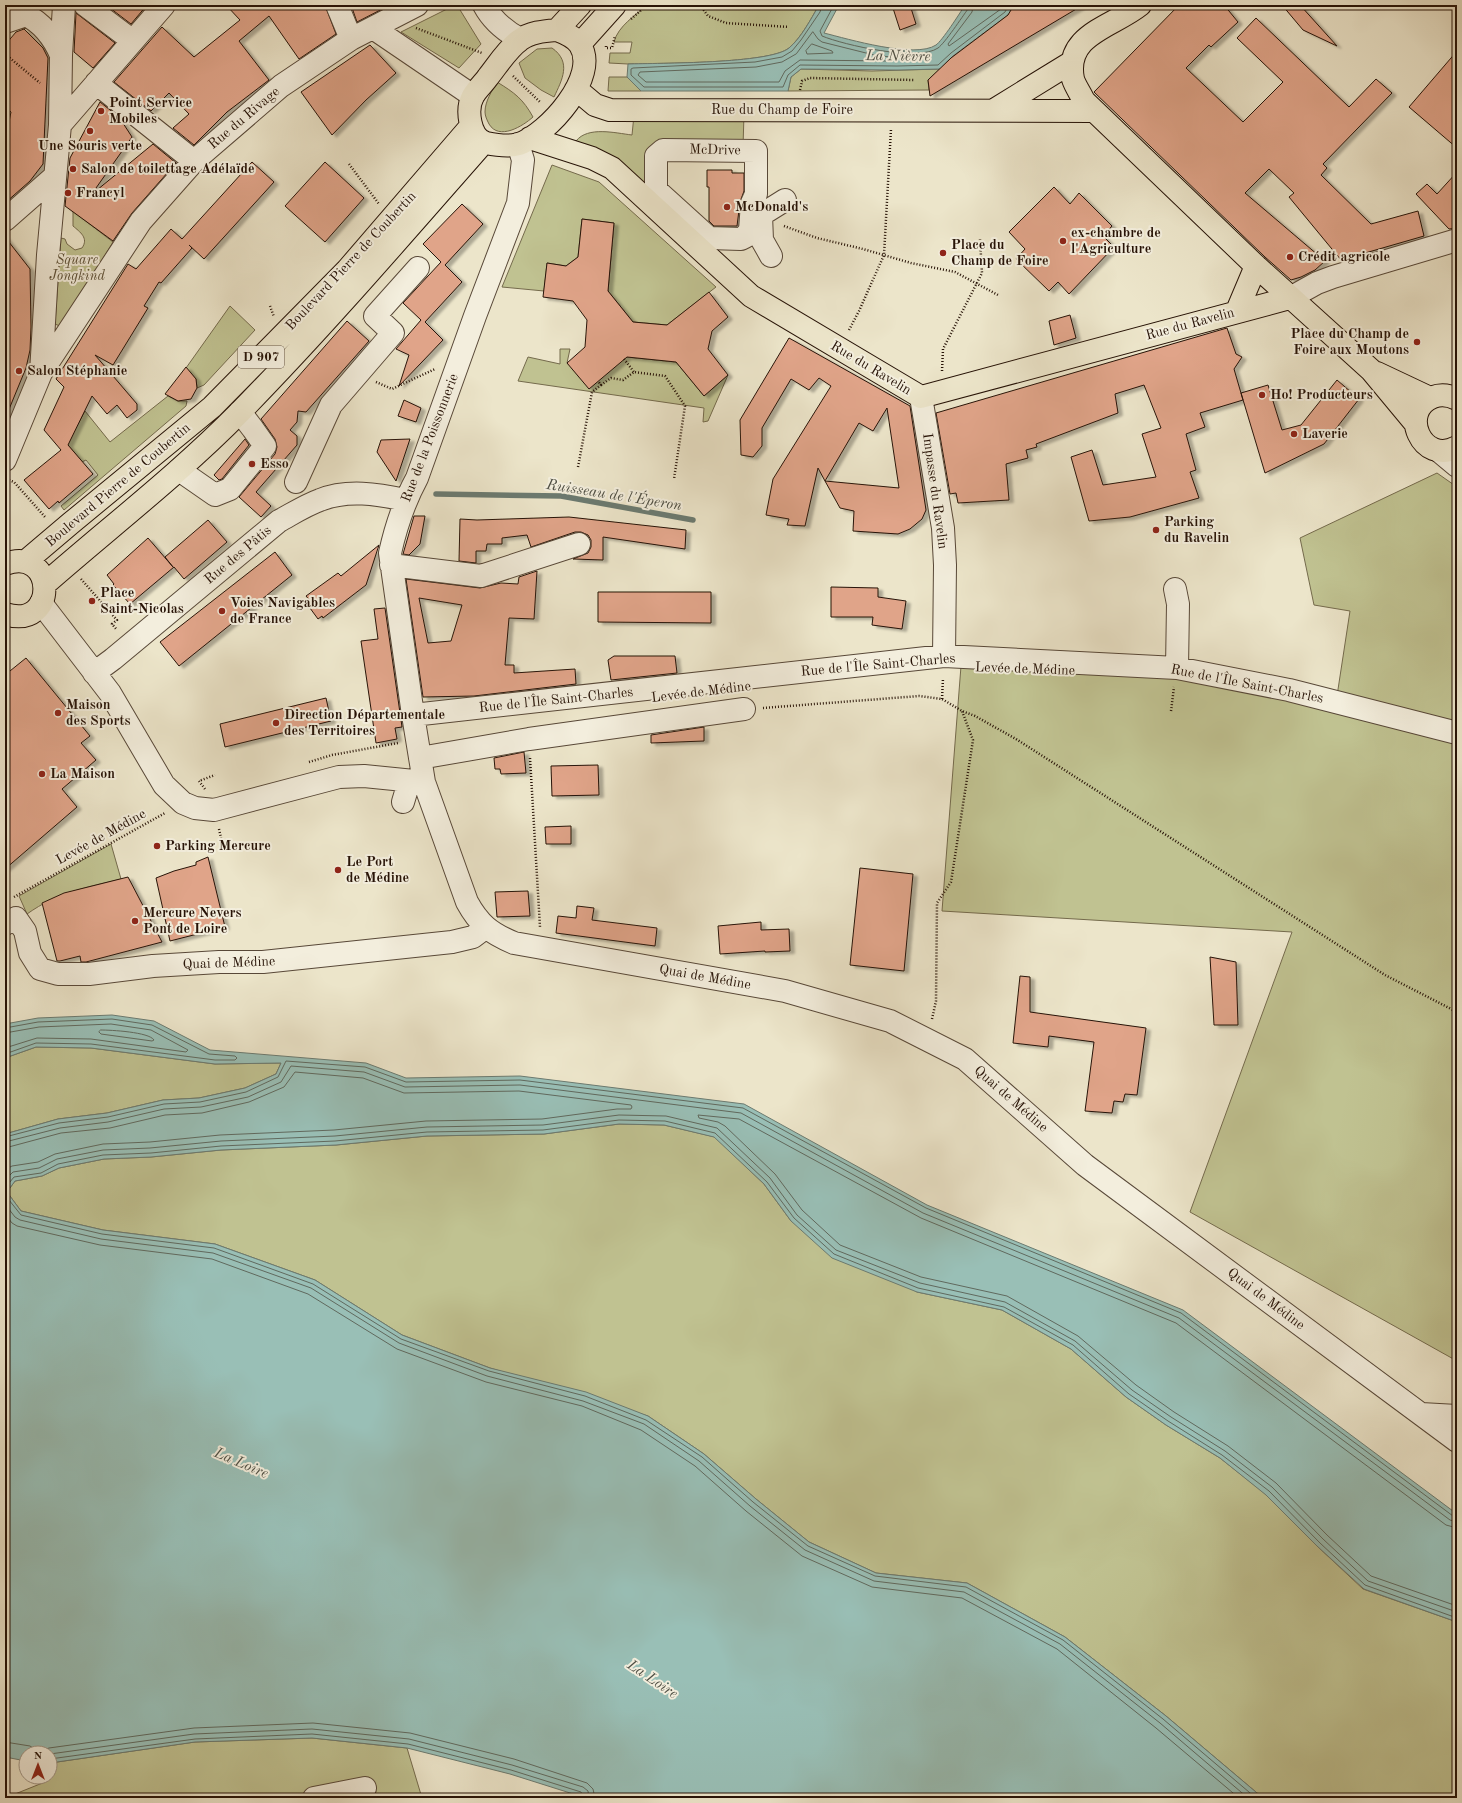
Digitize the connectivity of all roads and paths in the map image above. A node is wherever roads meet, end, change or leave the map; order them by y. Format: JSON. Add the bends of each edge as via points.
{"nodes":[{"id":1,"x":64,"y":5,"type":"edge"},
{"id":2,"x":85,"y":5,"type":"edge"},
{"id":3,"x":164,"y":5,"type":"edge"},
{"id":4,"x":337,"y":5,"type":"edge"},
{"id":5,"x":417,"y":5,"type":"edge"},
{"id":6,"x":484,"y":5,"type":"edge"},
{"id":7,"x":580,"y":5,"type":"edge"},
{"id":8,"x":615,"y":5,"type":"edge"},
{"id":9,"x":700,"y":5,"type":"edge"},
{"id":10,"x":1140,"y":5,"type":"edge"},
{"id":11,"x":16,"y":14,"type":"edge"},
{"id":12,"x":394,"y":17,"type":"junction"},
{"id":13,"x":789,"y":27,"type":"dead end"},
{"id":14,"x":373,"y":28,"type":"junction"},
{"id":15,"x":557,"y":30,"type":"junction"},
{"id":16,"x":351,"y":39,"type":"junction"},
{"id":17,"x":520,"y":39,"type":"junction"},
{"id":18,"x":133,"y":41,"type":"junction"},
{"id":19,"x":580,"y":44,"type":"junction"},
{"id":20,"x":5,"y":54,"type":"edge"},
{"id":21,"x":61,"y":55,"type":"junction"},
{"id":22,"x":1072,"y":62,"type":"junction"},
{"id":23,"x":499,"y":63,"type":"junction"},
{"id":24,"x":914,"y":80,"type":"dead end"},
{"id":25,"x":42,"y":85,"type":"dead end"},
{"id":26,"x":576,"y":88,"type":"junction"},
{"id":27,"x":103,"y":89,"type":"junction"},
{"id":28,"x":473,"y":96,"type":"junction"},
{"id":29,"x":799,"y":110,"type":"junction"},
{"id":30,"x":994,"y":110,"type":"junction"},
{"id":31,"x":1093,"y":111,"type":"junction"},
{"id":32,"x":556,"y":117,"type":"junction"},
{"id":33,"x":60,"y":125,"type":"junction"},
{"id":34,"x":891,"y":127,"type":"dead end"},
{"id":35,"x":478,"y":134,"type":"junction"},
{"id":36,"x":524,"y":141,"type":"junction"},
{"id":37,"x":194,"y":161,"type":"junction"},
{"id":38,"x":349,"y":164,"type":"dead end"},
{"id":39,"x":54,"y":178,"type":"junction"},
{"id":40,"x":656,"y":190,"type":"joint"},
{"id":41,"x":785,"y":213,"type":"joint"},
{"id":42,"x":5,"y":220,"type":"edge"},
{"id":43,"x":391,"y":220,"type":"junction"},
{"id":44,"x":980,"y":239,"type":"dead end"},
{"id":45,"x":1457,"y":240,"type":"edge"},
{"id":46,"x":884,"y":255,"type":"junction"},
{"id":47,"x":771,"y":256,"type":"dead end"},
{"id":48,"x":1256,"y":266,"type":"junction"},
{"id":49,"x":418,"y":268,"type":"dead end"},
{"id":50,"x":977,"y":284,"type":"junction"},
{"id":51,"x":998,"y":294,"type":"dead end"},
{"id":52,"x":1290,"y":298,"type":"junction"},
{"id":53,"x":1237,"y":311,"type":"junction"},
{"id":54,"x":847,"y":333,"type":"dead end"},
{"id":55,"x":461,"y":356,"type":"junction"},
{"id":56,"x":624,"y":359,"type":"dead end"},
{"id":57,"x":1371,"y":370,"type":"junction"},
{"id":58,"x":634,"y":372,"type":"junction"},
{"id":59,"x":41,"y":373,"type":"junction"},
{"id":60,"x":358,"y":374,"type":"junction"},
{"id":61,"x":598,"y":381,"type":"dead end"},
{"id":62,"x":601,"y":385,"type":"junction"},
{"id":63,"x":943,"y":391,"type":"junction"},
{"id":64,"x":921,"y":397,"type":"junction"},
{"id":65,"x":1430,"y":398,"type":"junction"},
{"id":66,"x":1457,"y":399,"type":"edge"},
{"id":67,"x":240,"y":412,"type":"junction"},
{"id":68,"x":1415,"y":423,"type":"junction"},
{"id":69,"x":1448,"y":449,"type":"edge"},
{"id":70,"x":5,"y":460,"type":"edge"},
{"id":71,"x":578,"y":466,"type":"dead end"},
{"id":72,"x":1457,"y":466,"type":"edge"},
{"id":73,"x":179,"y":470,"type":"junction"},
{"id":74,"x":5,"y":478,"type":"edge"},
{"id":75,"x":674,"y":479,"type":"dead end"},
{"id":76,"x":296,"y":482,"type":"junction"},
{"id":77,"x":320,"y":499,"type":"junction"},
{"id":78,"x":405,"y":500,"type":"junction"},
{"id":79,"x":48,"y":514,"type":"dead end"},
{"id":80,"x":279,"y":522,"type":"junction"},
{"id":81,"x":579,"y":544,"type":"dead end"},
{"id":82,"x":80,"y":553,"type":"junction"},
{"id":83,"x":12,"y":561,"type":"edge"},
{"id":84,"x":391,"y":565,"type":"junction"},
{"id":85,"x":1175,"y":589,"type":"dead end"},
{"id":86,"x":38,"y":601,"type":"junction"},
{"id":87,"x":5,"y":614,"type":"edge"},
{"id":88,"x":130,"y":645,"type":"junction"},
{"id":89,"x":944,"y":656,"type":"junction"},
{"id":90,"x":1177,"y":668,"type":"junction"},
{"id":91,"x":94,"y":673,"type":"junction"},
{"id":92,"x":951,"y":677,"type":"dead end"},
{"id":93,"x":936,"y":678,"type":"dead end"},
{"id":94,"x":943,"y":678,"type":"junction"},
{"id":95,"x":1166,"y":689,"type":"dead end"},
{"id":96,"x":1181,"y":691,"type":"dead end"},
{"id":97,"x":942,"y":699,"type":"junction"},
{"id":98,"x":744,"y":709,"type":"joint"},
{"id":99,"x":962,"y":711,"type":"junction"},
{"id":100,"x":413,"y":715,"type":"junction"},
{"id":101,"x":1457,"y":733,"type":"edge"},
{"id":102,"x":529,"y":740,"type":"junction"},
{"id":103,"x":418,"y":749,"type":"junction"},
{"id":104,"x":215,"y":775,"type":"dead end"},
{"id":105,"x":412,"y":789,"type":"junction"},
{"id":106,"x":183,"y":803,"type":"junction"},
{"id":107,"x":12,"y":899,"type":"dead end"},
{"id":108,"x":5,"y":924,"type":"edge"},
{"id":109,"x":486,"y":928,"type":"junction"},
{"id":110,"x":541,"y":948,"type":"junction"},
{"id":111,"x":1457,"y":1012,"type":"edge"},
{"id":112,"x":926,"y":1039,"type":"junction"},
{"id":113,"x":1421,"y":1414,"type":"junction"},
{"id":114,"x":1457,"y":1416,"type":"edge"},
{"id":115,"x":1457,"y":1441,"type":"edge"},
{"id":116,"x":365,"y":1788,"type":"dead end"},
{"id":117,"x":314,"y":1798,"type":"edge"}],
"edges":[{"from":1,"to":21,"type":"street"},
{"from":2,"to":18,"type":"street"},
{"from":3,"to":18,"type":"street"},
{"from":4,"to":16,"type":"street"},
{"from":5,"to":12,"type":"street","name":"Rue du Rivage"},
{"from":6,"to":17,"type":"street","via":[[506,31]]},
{"from":7,"to":15,"type":"main road"},
{"from":8,"to":19,"type":"main road"},
{"from":9,"to":13,"type":"path","via":[[708,16],[726,23]]},
{"from":10,"to":22,"type":"main road","via":[[1084,39],[1075,50]]},
{"from":11,"to":21,"type":"street","via":[[26,15],[41,25]]},
{"from":12,"to":14,"type":"street","name":"Rue du Rivage"},
{"from":12,"to":23,"type":"path","via":[[476,50]]},
{"from":14,"to":16,"type":"street","name":"Rue du Rivage"},
{"from":14,"to":28,"type":"street"},
{"from":15,"to":17,"type":"main road","via":[[538,32]]},
{"from":15,"to":19,"type":"main road","via":[[568,34]]},
{"from":16,"to":37,"type":"street","name":"Rue du Rivage","via":[[281,86]]},
{"from":17,"to":23,"type":"main road"},
{"from":18,"to":27,"type":"street"},
{"from":19,"to":26,"type":"main road","via":[[585,60],[583,75]]},
{"from":20,"to":25,"type":"path"},
{"from":21,"to":33,"type":"street"},
{"from":22,"to":30,"type":"main road"},
{"from":22,"to":31,"type":"main road","via":[[1073,80],[1084,101]]},
{"from":23,"to":28,"type":"main road"},
{"from":23,"to":32,"type":"path"},
{"from":24,"to":29,"type":"path","via":[[805,79],[800,85]]},
{"from":26,"to":29,"type":"main road","name":"Rue du Champ de Foire","via":[[595,105],[610,110]]},
{"from":26,"to":32,"type":"main road"},
{"from":27,"to":33,"type":"street"},
{"from":27,"to":37,"type":"street"},
{"from":28,"to":35,"type":"main road","via":[[469,111]]},
{"from":29,"to":30,"type":"main road","name":"Rue du Champ de Foire"},
{"from":30,"to":31,"type":"main road","name":"Rue du Champ de Foire"},
{"from":31,"to":48,"type":"main road"},
{"from":32,"to":36,"type":"main road"},
{"from":33,"to":39,"type":"street"},
{"from":34,"to":46,"type":"path"},
{"from":35,"to":36,"type":"main road","via":[[501,146]]},
{"from":35,"to":43,"type":"main road","name":"Boulevard Pierre de Coubertin","number":"D 907"},
{"from":35,"to":67,"type":"main road","name":"Boulevard Pierre de Coubertin","number":"D 907","via":[[388,252]]},
{"from":36,"to":55,"type":"street","name":"Rue de la Poissonnerie","via":[[518,203]]},
{"from":36,"to":64,"type":"main road","name":"Rue du Ravelin","via":[[592,158],[612,168],[751,296]]},
{"from":37,"to":59,"type":"street","name":"Rue du Rivage","via":[[141,221]]},
{"from":38,"to":43,"type":"path"},
{"from":39,"to":42,"type":"street"},
{"from":39,"to":59,"type":"street"},
{"from":40,"to":40,"type":"street","name":"McDrive","via":[[709,238],[741,239],[750,230],[752,203],[756,194],[756,151],[663,150],[656,156]]},
{"from":41,"to":46,"type":"path","via":[[817,238]]},
{"from":41,"to":47,"type":"street","via":[[761,214],[762,240]]},
{"from":43,"to":83,"type":"main road","name":"Boulevard Pierre de Coubertin","number":"D 907","via":[[347,270],[212,407],[71,523]]},
{"from":44,"to":50,"type":"path","via":[[982,273]]},
{"from":45,"to":52,"type":"street","via":[[1333,277]]},
{"from":46,"to":50,"type":"path","via":[[955,272]]},
{"from":46,"to":54,"type":"path"},
{"from":48,"to":52,"type":"main road"},
{"from":48,"to":53,"type":"main road"},
{"from":49,"to":60,"type":"street","via":[[375,316],[393,333]]},
{"from":50,"to":51,"type":"path"},
{"from":50,"to":63,"type":"path","via":[[943,349]]},
{"from":52,"to":53,"type":"main road","name":"Rue du Ravelin"},
{"from":52,"to":57,"type":"main road"},
{"from":53,"to":63,"type":"main road","name":"Rue du Ravelin"},
{"from":55,"to":60,"type":"path","via":[[392,389]]},
{"from":55,"to":78,"type":"street","name":"Rue de la Poissonnerie","via":[[417,478]]},
{"from":56,"to":58,"type":"path"},
{"from":57,"to":65,"type":"main road"},
{"from":57,"to":68,"type":"main road"},
{"from":58,"to":62,"type":"path","via":[[623,380],[611,378]]},
{"from":58,"to":75,"type":"path","via":[[665,376],[685,406]]},
{"from":59,"to":70,"type":"street"},
{"from":60,"to":76,"type":"street","via":[[331,405]]},
{"from":61,"to":62,"type":"path"},
{"from":62,"to":71,"type":"path","via":[[592,392]]},
{"from":63,"to":64,"type":"main road","name":"Rue du Ravelin"},
{"from":64,"to":89,"type":"street","name":"Impasse du Ravelin","via":[[943,528]]},
{"from":65,"to":66,"type":"main road","via":[[1446,395]]},
{"from":65,"to":68,"type":"main road","via":[[1419,409]]},
{"from":67,"to":73,"type":"main road","name":"Boulevard Pierre de Coubertin","number":"D 907"},
{"from":67,"to":73,"type":"street","via":[[265,446],[230,489],[215,495]]},
{"from":68,"to":69,"type":"main road","via":[[1416,431],[1425,445]]},
{"from":69,"to":72,"type":"street"},
{"from":73,"to":82,"type":"main road","name":"Boulevard Pierre de Coubertin","number":"D 907"},
{"from":74,"to":79,"type":"path","via":[[14,482],[44,518]]},
{"from":76,"to":77,"type":"street"},
{"from":76,"to":80,"type":"street"},
{"from":77,"to":78,"type":"street","name":"Rue des Pâtis","via":[[348,493],[382,495]]},
{"from":77,"to":80,"type":"street","name":"Rue des Pâtis"},
{"from":78,"to":84,"type":"street","name":"Rue de la Poissonnerie","via":[[390,553]]},
{"from":80,"to":88,"type":"street","name":"Rue des Pâtis"},
{"from":81,"to":84,"type":"street","via":[[481,576]]},
{"from":82,"to":86,"type":"main road","name":"Boulevard Pierre de Coubertin","number":"D 907"},
{"from":82,"to":88,"type":"path","via":[[88,563],[76,574],[117,620],[112,624]]},
{"from":83,"to":86,"type":"main road","via":[[38,570]]},
{"from":84,"to":100,"type":"street","name":"Rue de la Poissonnerie"},
{"from":85,"to":90,"type":"street","via":[[1178,604]]},
{"from":86,"to":87,"type":"main road","via":[[12,616]]},
{"from":86,"to":91,"type":"street"},
{"from":88,"to":91,"type":"street","name":"Rue des Pâtis"},
{"from":89,"to":90,"type":"street","name":"Rue de l'Île Saint-Charles"},
{"from":89,"to":100,"type":"street","name":"Rue de l'Île Saint-Charles"},
{"from":90,"to":101,"type":"street","name":"Rue de l'Île Saint-Charles","via":[[1289,690]]},
{"from":91,"to":106,"type":"street","via":[[110,693],[164,785]]},
{"from":92,"to":94,"type":"path"},
{"from":93,"to":94,"type":"path"},
{"from":94,"to":97,"type":"path"},
{"from":95,"to":96,"type":"path"},
{"from":97,"to":98,"type":"path","via":[[919,696]]},
{"from":97,"to":99,"type":"path"},
{"from":98,"to":102,"type":"street"},
{"from":99,"to":111,"type":"path","via":[[1016,739],[1385,975]]},
{"from":99,"to":112,"type":"path","via":[[973,740],[951,882],[937,904],[936,1001]]},
{"from":100,"to":103,"type":"street","name":"Rue de la Poissonnerie"},
{"from":102,"to":103,"type":"street"},
{"from":102,"to":110,"type":"path"},
{"from":103,"to":105,"type":"street","name":"Quai de Médine"},
{"from":104,"to":106,"type":"path","name":"Levée de Médine","via":[[199,782],[209,794]]},
{"from":105,"to":106,"type":"street","via":[[364,776],[339,777],[214,810],[195,808]]},
{"from":105,"to":109,"type":"street","name":"Quai de Médine","via":[[467,902],[474,915]]},
{"from":106,"to":107,"type":"path","name":"Levée de Médine"},
{"from":108,"to":109,"type":"street","name":"Quai de Médine","via":[[16,918],[25,931],[30,953],[40,969],[58,974],[90,974],[154,966],[219,962],[263,962],[452,942],[473,937]]},
{"from":109,"to":110,"type":"street","name":"Quai de Médine","via":[[514,943]]},
{"from":110,"to":112,"type":"street","name":"Quai de Médine","via":[[785,991],[890,1020]]},
{"from":112,"to":113,"type":"street","name":"Quai de Médine","via":[[965,1059],[1085,1165]]},
{"from":113,"to":114,"type":"street"},
{"from":113,"to":115,"type":"street","name":"Quai de Médine"},
{"from":116,"to":117,"type":"street"}]}
